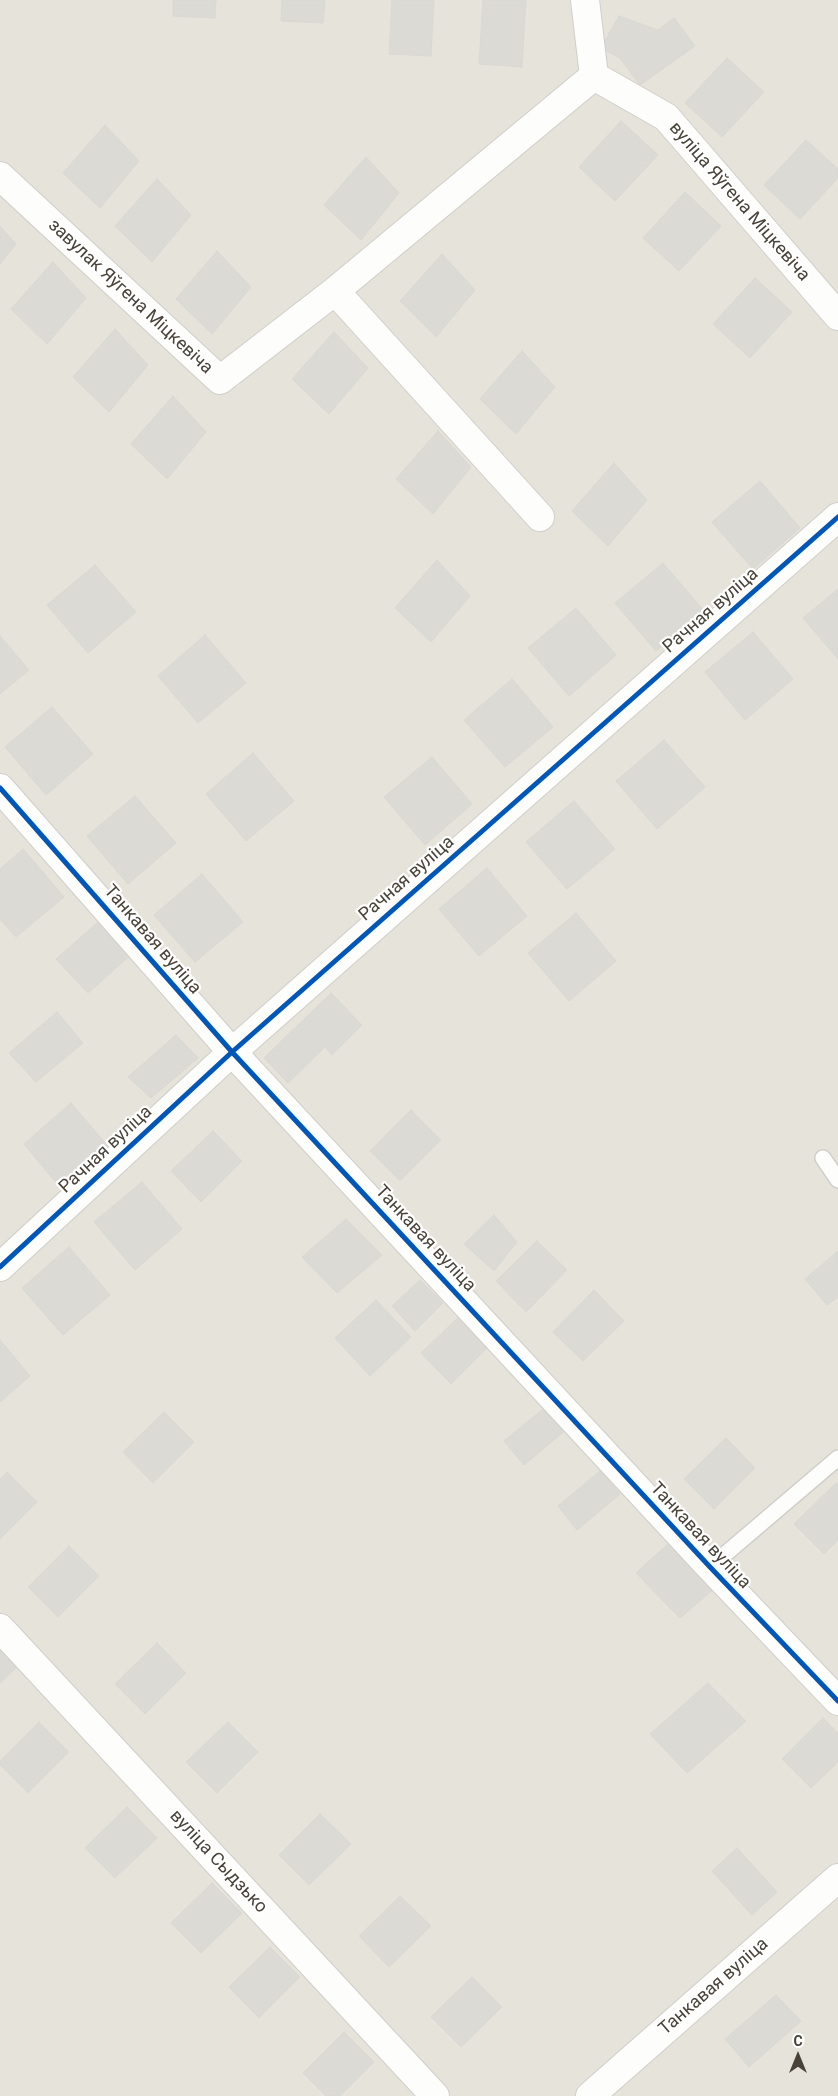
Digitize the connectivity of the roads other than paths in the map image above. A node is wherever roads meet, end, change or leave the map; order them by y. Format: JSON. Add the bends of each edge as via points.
{"nodes":[{"id":1,"x":585,"y":0,"type":"edge"},
{"id":2,"x":594,"y":76,"type":"junction"},
{"id":3,"x":0,"y":176,"type":"edge"},
{"id":4,"x":335,"y":292,"type":"junction"},
{"id":5,"x":838,"y":316,"type":"edge"},
{"id":6,"x":838,"y":516,"type":"edge"},
{"id":7,"x":540,"y":517,"type":"dead end"},
{"id":8,"x":0,"y":788,"type":"edge"},
{"id":9,"x":232,"y":1052,"type":"junction"},
{"id":10,"x":823,"y":1158,"type":"dead end"},
{"id":11,"x":838,"y":1180,"type":"edge"},
{"id":12,"x":0,"y":1267,"type":"edge"},
{"id":13,"x":838,"y":1458,"type":"edge"},
{"id":14,"x":710,"y":1568,"type":"junction"},
{"id":15,"x":0,"y":1628,"type":"edge"},
{"id":16,"x":838,"y":1701,"type":"edge"},
{"id":17,"x":838,"y":1878,"type":"edge"},
{"id":18,"x":435,"y":2096,"type":"edge"},
{"id":19,"x":590,"y":2096,"type":"edge"}],
"edges":[{"from":1,"to":2,"type":"street"},
{"from":2,"to":4,"type":"street","name":"завулак Яўгена Міцкевіча"},
{"from":2,"to":5,"type":"street","name":"вуліца Яўгена Міцкевіча","via":[[666,117]]},
{"from":3,"to":4,"type":"street","name":"завулак Яўгена Міцкевіча","via":[[220,380]]},
{"from":4,"to":7,"type":"street"},
{"from":6,"to":9,"type":"street","name":"Рачная вуліца"},
{"from":8,"to":9,"type":"street","name":"Танкавая вуліца"},
{"from":9,"to":12,"type":"street","name":"Рачная вуліца"},
{"from":9,"to":14,"type":"street","name":"Танкавая вуліца"},
{"from":10,"to":11,"type":"lane"},
{"from":13,"to":14,"type":"lane"},
{"from":14,"to":16,"type":"street","name":"Танкавая вуліца"},
{"from":15,"to":18,"type":"street","name":"вуліца Сыдзько"},
{"from":17,"to":19,"type":"street","name":"Танкавая вуліца"}]}
